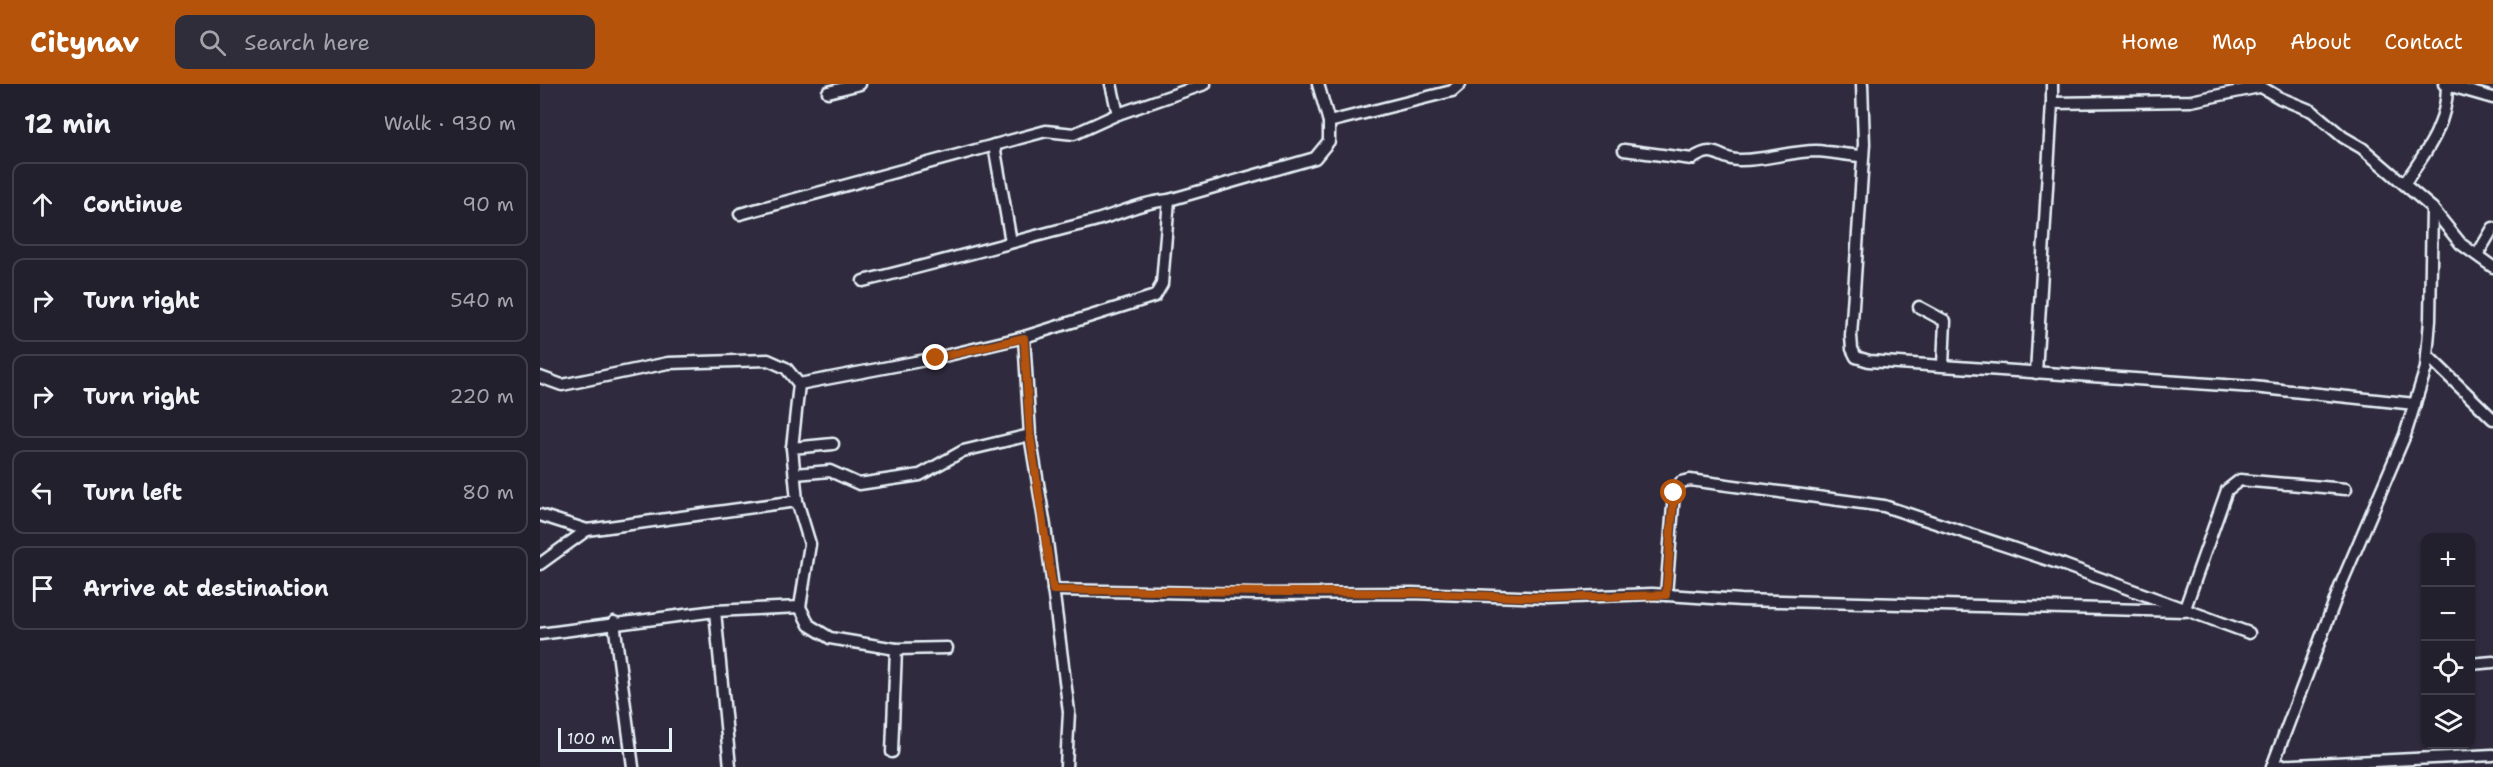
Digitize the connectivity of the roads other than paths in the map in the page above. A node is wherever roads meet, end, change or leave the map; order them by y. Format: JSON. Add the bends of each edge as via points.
{"nodes":[{"id":1,"x":860,"y":84,"type":"edge"},
{"id":2,"x":1111,"y":84,"type":"edge"},
{"id":3,"x":1205,"y":84,"type":"edge"},
{"id":4,"x":1318,"y":84,"type":"edge"},
{"id":5,"x":1460,"y":84,"type":"edge"},
{"id":6,"x":1862,"y":84,"type":"edge"},
{"id":7,"x":2052,"y":84,"type":"edge"},
{"id":8,"x":2446,"y":85,"type":"edge"},
{"id":9,"x":2257,"y":86,"type":"edge"},
{"id":10,"x":828,"y":93,"type":"dead end"},
{"id":11,"x":2493,"y":98,"type":"edge"},
{"id":12,"x":2052,"y":103,"type":"junction"},
{"id":13,"x":1118,"y":114,"type":"junction"},
{"id":14,"x":1329,"y":122,"type":"junction"},
{"id":15,"x":994,"y":145,"type":"junction"},
{"id":16,"x":1624,"y":150,"type":"dead end"},
{"id":17,"x":1862,"y":156,"type":"junction"},
{"id":18,"x":2404,"y":184,"type":"junction"},
{"id":19,"x":1169,"y":200,"type":"junction"},
{"id":20,"x":2432,"y":208,"type":"junction"},
{"id":21,"x":740,"y":214,"type":"dead end"},
{"id":22,"x":2493,"y":228,"type":"edge"},
{"id":23,"x":1011,"y":242,"type":"junction"},
{"id":24,"x":2477,"y":255,"type":"junction"},
{"id":25,"x":2493,"y":267,"type":"edge"},
{"id":26,"x":863,"y":281,"type":"dead end"},
{"id":27,"x":1919,"y":307,"type":"dead end"},
{"id":28,"x":1024,"y":338,"type":"junction"},
{"id":29,"x":2427,"y":355,"type":"junction"},
{"id":30,"x":1943,"y":366,"type":"junction"},
{"id":31,"x":2036,"y":373,"type":"junction"},
{"id":32,"x":540,"y":377,"type":"edge"},
{"id":33,"x":799,"y":384,"type":"junction"},
{"id":34,"x":2415,"y":404,"type":"junction"},
{"id":35,"x":2493,"y":419,"type":"edge"},
{"id":36,"x":1030,"y":435,"type":"junction"},
{"id":37,"x":833,"y":444,"type":"dead end"},
{"id":38,"x":792,"y":448,"type":"junction"},
{"id":39,"x":795,"y":474,"type":"junction"},
{"id":40,"x":2346,"y":489,"type":"dead end"},
{"id":41,"x":797,"y":501,"type":"junction"},
{"id":42,"x":540,"y":515,"type":"edge"},
{"id":43,"x":587,"y":530,"type":"junction"},
{"id":44,"x":540,"y":564,"type":"edge"},
{"id":45,"x":1053,"y":590,"type":"junction"},
{"id":46,"x":1666,"y":595,"type":"junction"},
{"id":47,"x":800,"y":607,"type":"junction"},
{"id":48,"x":715,"y":611,"type":"junction"},
{"id":49,"x":2184,"y":611,"type":"junction"},
{"id":50,"x":614,"y":622,"type":"junction"},
{"id":51,"x":2249,"y":633,"type":"dead end"},
{"id":52,"x":540,"y":634,"type":"edge"},
{"id":53,"x":947,"y":648,"type":"dead end"},
{"id":54,"x":896,"y":649,"type":"junction"},
{"id":55,"x":2493,"y":662,"type":"edge"},
{"id":56,"x":2475,"y":664,"type":"edge"},
{"id":57,"x":892,"y":752,"type":"dead end"},
{"id":58,"x":2493,"y":754,"type":"edge"},
{"id":59,"x":2272,"y":766,"type":"edge"},
{"id":60,"x":633,"y":767,"type":"edge"},
{"id":61,"x":730,"y":767,"type":"edge"},
{"id":62,"x":1066,"y":767,"type":"edge"}],
"edges":[{"from":1,"to":10,"type":"street"},
{"from":2,"to":13,"type":"street"},
{"from":3,"to":13,"type":"street"},
{"from":4,"to":14,"type":"street"},
{"from":5,"to":14,"type":"street","via":[[1452,91]]},
{"from":6,"to":17,"type":"street"},
{"from":7,"to":12,"type":"street"},
{"from":8,"to":11,"type":"street"},
{"from":8,"to":18,"type":"street","via":[[2445,116],[2436,138]]},
{"from":9,"to":12,"type":"street","via":[[2191,101]]},
{"from":9,"to":18,"type":"street","via":[[2312,111]]},
{"from":12,"to":31,"type":"street"},
{"from":13,"to":15,"type":"street","via":[[1074,134],[1046,131]]},
{"from":14,"to":19,"type":"street","via":[[1329,141],[1315,158]]},
{"from":15,"to":21,"type":"street"},
{"from":15,"to":23,"type":"street"},
{"from":16,"to":17,"type":"street","via":[[1692,159],[1715,151],[1735,160],[1815,151]]},
{"from":17,"to":30,"type":"street","via":[[1852,349],[1856,357],[1869,361]]},
{"from":18,"to":20,"type":"street"},
{"from":19,"to":23,"type":"street","via":[[1151,201],[1111,216]]},
{"from":19,"to":28,"type":"street","via":[[1162,284],[1155,296]]},
{"from":20,"to":24,"type":"street","via":[[2461,243]]},
{"from":20,"to":29,"type":"street"},
{"from":22,"to":24,"type":"street"},
{"from":23,"to":26,"type":"street"},
{"from":24,"to":25,"type":"street"},
{"from":27,"to":30,"type":"street","via":[[1945,321]]},
{"from":28,"to":33,"type":"street"},
{"from":28,"to":36,"type":"street"},
{"from":29,"to":34,"type":"street"},
{"from":29,"to":35,"type":"street"},
{"from":30,"to":31,"type":"street"},
{"from":31,"to":34,"type":"street","via":[[2253,387]]},
{"from":32,"to":33,"type":"street","via":[[562,385],[668,363],[768,360],[786,368]]},
{"from":33,"to":38,"type":"street"},
{"from":34,"to":59,"type":"street"},
{"from":36,"to":39,"type":"street","via":[[963,451],[920,475],[859,484],[830,471]]},
{"from":36,"to":45,"type":"street"},
{"from":37,"to":38,"type":"street"},
{"from":38,"to":39,"type":"street"},
{"from":39,"to":41,"type":"street"},
{"from":40,"to":49,"type":"street","via":[[2240,480],[2232,484]]},
{"from":41,"to":43,"type":"street"},
{"from":41,"to":47,"type":"street","via":[[810,544]]},
{"from":42,"to":43,"type":"street"},
{"from":43,"to":44,"type":"street"},
{"from":45,"to":46,"type":"street","via":[[1548,598]]},
{"from":45,"to":62,"type":"street","via":[[1069,712]]},
{"from":46,"to":49,"type":"street"},
{"from":46,"to":49,"type":"street","via":[[1674,493],[1680,482],[1690,480],[1884,506],[2064,565]]},
{"from":47,"to":48,"type":"street"},
{"from":47,"to":54,"type":"street","via":[[809,625],[830,638]]},
{"from":48,"to":50,"type":"street"},
{"from":48,"to":61,"type":"street"},
{"from":49,"to":51,"type":"street"},
{"from":50,"to":52,"type":"street"},
{"from":50,"to":60,"type":"street"},
{"from":53,"to":54,"type":"street"},
{"from":54,"to":57,"type":"street"},
{"from":55,"to":56,"type":"street"},
{"from":58,"to":59,"type":"street"}]}
